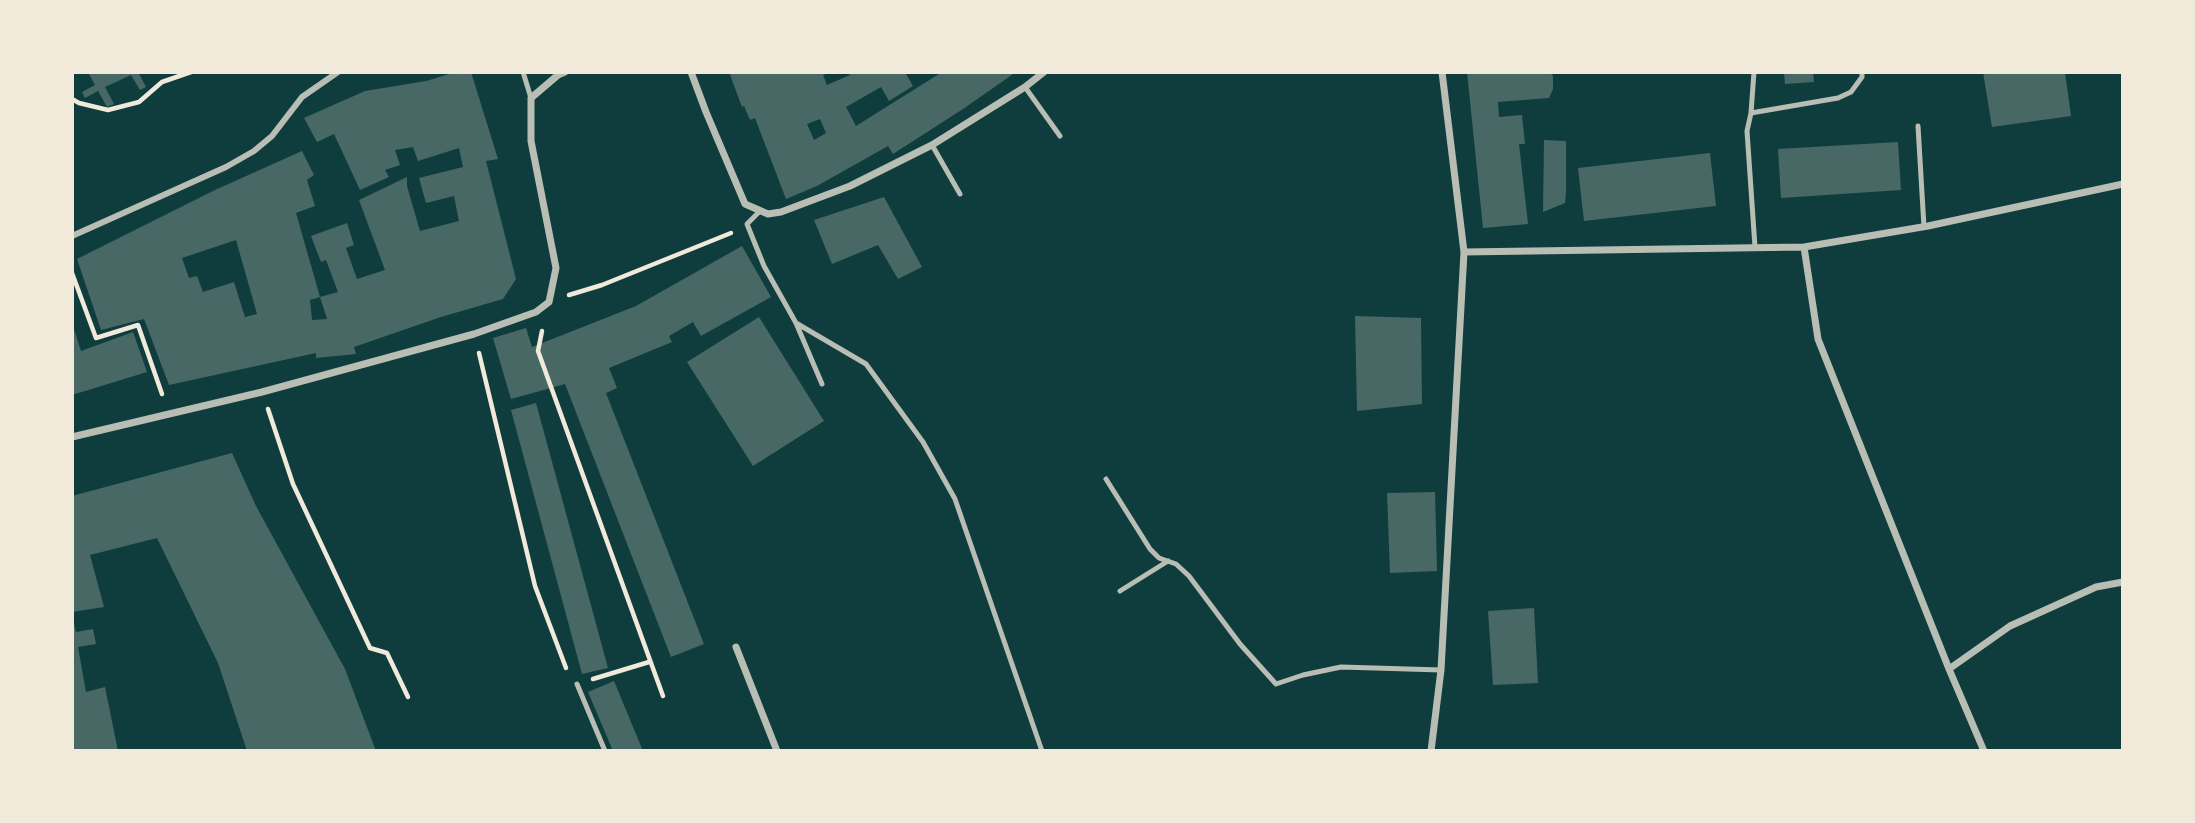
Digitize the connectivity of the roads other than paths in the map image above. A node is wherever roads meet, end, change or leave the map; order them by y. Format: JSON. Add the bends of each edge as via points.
{"nodes":[{"id":1,"x":338,"y":72,"type":"edge"},
{"id":2,"x":523,"y":72,"type":"edge"},
{"id":3,"x":565,"y":72,"type":"edge"},
{"id":4,"x":691,"y":72,"type":"edge"},
{"id":5,"x":1044,"y":72,"type":"edge"},
{"id":6,"x":1442,"y":72,"type":"edge"},
{"id":7,"x":1754,"y":72,"type":"edge"},
{"id":8,"x":1862,"y":72,"type":"edge"},
{"id":9,"x":1025,"y":86,"type":"junction"},
{"id":10,"x":531,"y":98,"type":"junction"},
{"id":11,"x":1751,"y":113,"type":"junction"},
{"id":12,"x":1918,"y":127,"type":"dead end"},
{"id":13,"x":1060,"y":136,"type":"dead end"},
{"id":14,"x":932,"y":145,"type":"junction"},
{"id":15,"x":2123,"y":184,"type":"edge"},
{"id":16,"x":960,"y":194,"type":"dead end"},
{"id":17,"x":759,"y":212,"type":"junction"},
{"id":18,"x":1924,"y":227,"type":"junction"},
{"id":19,"x":72,"y":236,"type":"edge"},
{"id":20,"x":1755,"y":247,"type":"junction"},
{"id":21,"x":1804,"y":247,"type":"junction"},
{"id":22,"x":1464,"y":252,"type":"junction"},
{"id":23,"x":796,"y":323,"type":"junction"},
{"id":24,"x":822,"y":384,"type":"dead end"},
{"id":25,"x":72,"y":437,"type":"edge"},
{"id":26,"x":1106,"y":479,"type":"dead end"},
{"id":27,"x":1168,"y":561,"type":"junction"},
{"id":28,"x":2123,"y":582,"type":"edge"},
{"id":29,"x":1120,"y":591,"type":"dead end"},
{"id":30,"x":736,"y":647,"type":"dead end"},
{"id":31,"x":1949,"y":669,"type":"junction"},
{"id":32,"x":1441,"y":670,"type":"junction"},
{"id":33,"x":577,"y":684,"type":"road end"},
{"id":34,"x":605,"y":751,"type":"edge"},
{"id":35,"x":777,"y":751,"type":"edge"},
{"id":36,"x":1042,"y":751,"type":"edge"},
{"id":37,"x":1431,"y":751,"type":"edge"},
{"id":38,"x":1984,"y":751,"type":"edge"}],
"edges":[{"from":1,"to":19,"type":"street","via":[[302,97],[254,151]]},
{"from":2,"to":10,"type":"lane"},
{"from":3,"to":10,"type":"street"},
{"from":4,"to":17,"type":"street","via":[[746,204]]},
{"from":5,"to":9,"type":"street"},
{"from":6,"to":22,"type":"street"},
{"from":7,"to":11,"type":"lane"},
{"from":8,"to":11,"type":"lane","via":[[1851,92],[1838,98]]},
{"from":9,"to":13,"type":"lane"},
{"from":9,"to":14,"type":"street"},
{"from":10,"to":25,"type":"street","via":[[531,141],[556,268],[549,302],[536,312],[474,334],[262,392]]},
{"from":11,"to":20,"type":"lane","via":[[1747,131]]},
{"from":12,"to":18,"type":"lane"},
{"from":14,"to":16,"type":"lane"},
{"from":14,"to":17,"type":"street","via":[[849,186],[781,212]]},
{"from":15,"to":18,"type":"street"},
{"from":17,"to":23,"type":"lane","via":[[747,224]]},
{"from":18,"to":21,"type":"street"},
{"from":20,"to":21,"type":"street"},
{"from":20,"to":22,"type":"street"},
{"from":21,"to":31,"type":"street","via":[[1818,339]]},
{"from":22,"to":32,"type":"street"},
{"from":23,"to":24,"type":"lane"},
{"from":23,"to":36,"type":"lane","via":[[866,364],[923,442],[955,499]]},
{"from":26,"to":27,"type":"lane","via":[[1150,549]]},
{"from":27,"to":29,"type":"lane"},
{"from":27,"to":32,"type":"lane","via":[[1189,576],[1276,684],[1341,667]]},
{"from":28,"to":31,"type":"street","via":[[2096,587],[2010,626]]},
{"from":30,"to":35,"type":"street"},
{"from":31,"to":38,"type":"street"},
{"from":32,"to":37,"type":"street"},
{"from":33,"to":34,"type":"lane"}]}
